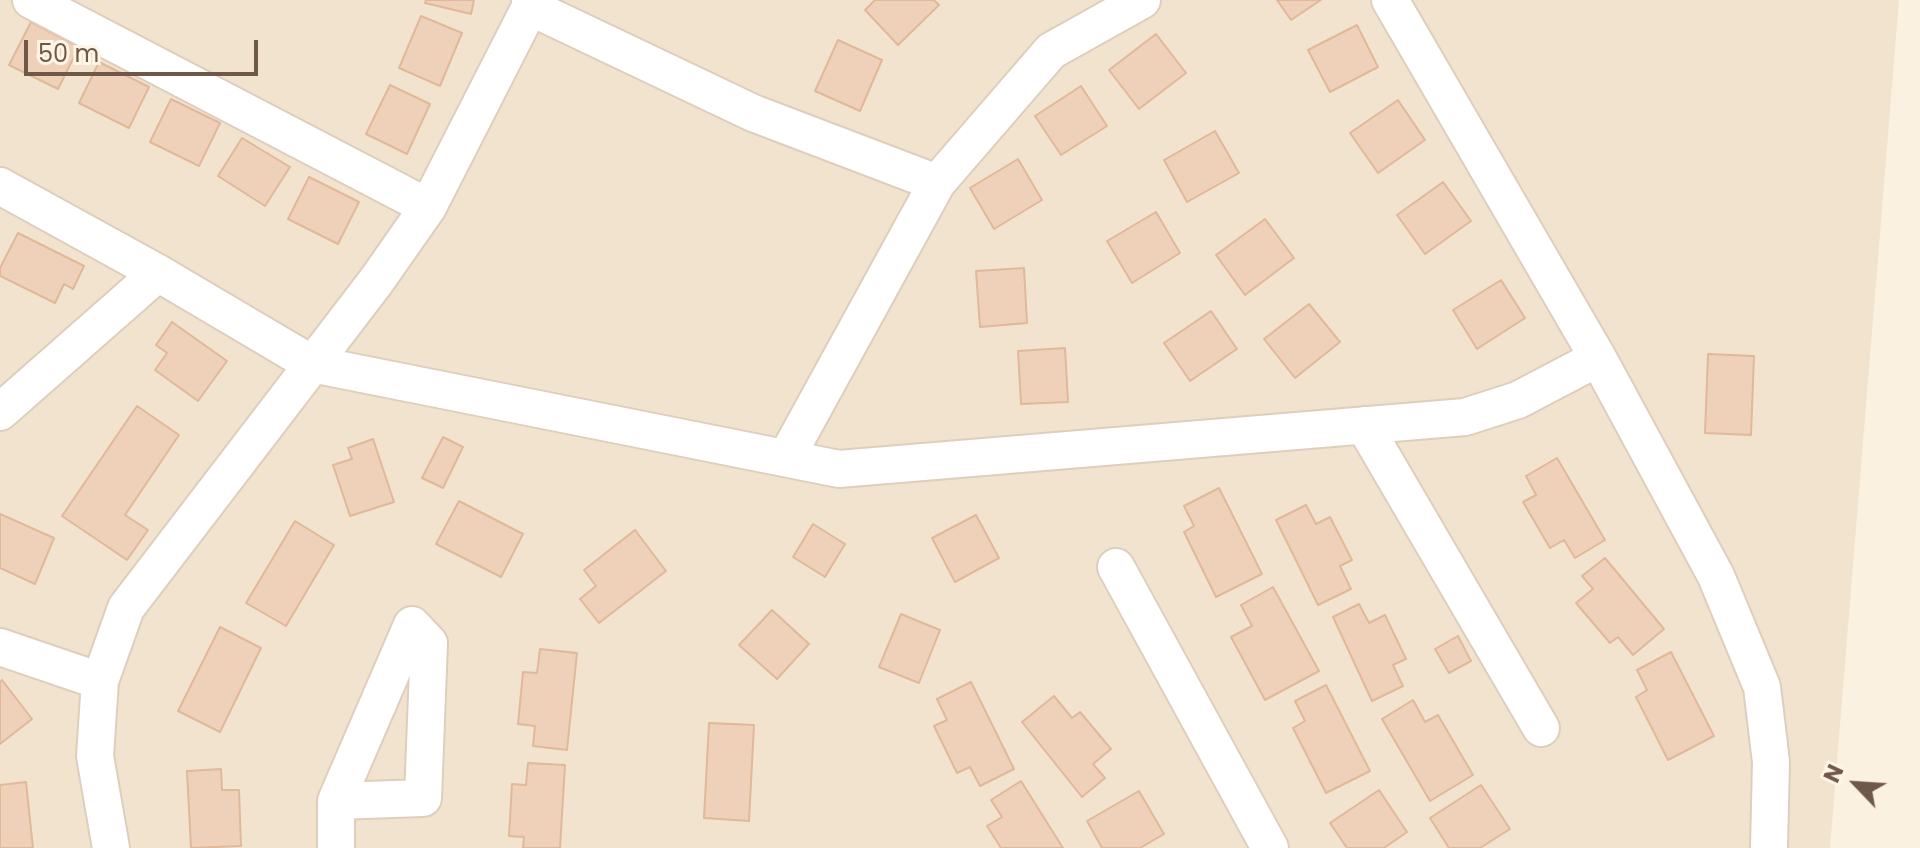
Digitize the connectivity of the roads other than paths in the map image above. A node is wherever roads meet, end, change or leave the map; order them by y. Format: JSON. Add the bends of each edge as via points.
{"nodes":[{"id":1,"x":31,"y":0,"type":"edge"},
{"id":2,"x":1142,"y":0,"type":"edge"},
{"id":3,"x":1390,"y":0,"type":"edge"},
{"id":4,"x":530,"y":4,"type":"edge"},
{"id":5,"x":937,"y":183,"type":"junction"},
{"id":6,"x":0,"y":186,"type":"edge"},
{"id":7,"x":428,"y":207,"type":"junction"},
{"id":8,"x":158,"y":273,"type":"junction"},
{"id":9,"x":1598,"y":358,"type":"junction"},
{"id":10,"x":312,"y":364,"type":"junction"},
{"id":11,"x":0,"y":412,"type":"edge"},
{"id":12,"x":1364,"y":425,"type":"junction"},
{"id":13,"x":786,"y":458,"type":"junction"},
{"id":14,"x":1116,"y":567,"type":"dead end"},
{"id":15,"x":0,"y":647,"type":"edge"},
{"id":16,"x":100,"y":681,"type":"junction"},
{"id":17,"x":1541,"y":728,"type":"dead end"},
{"id":18,"x":336,"y":801,"type":"junction"},
{"id":19,"x":111,"y":848,"type":"edge"},
{"id":20,"x":336,"y":848,"type":"edge"},
{"id":21,"x":1270,"y":848,"type":"edge"},
{"id":22,"x":1769,"y":848,"type":"edge"}],
"edges":[{"from":1,"to":7,"type":"street"},
{"from":2,"to":5,"type":"street","via":[[1051,51]]},
{"from":3,"to":9,"type":"street"},
{"from":4,"to":5,"type":"street","via":[[753,113]]},
{"from":4,"to":7,"type":"street"},
{"from":5,"to":13,"type":"street"},
{"from":6,"to":8,"type":"street"},
{"from":7,"to":10,"type":"street"},
{"from":8,"to":10,"type":"street"},
{"from":8,"to":11,"type":"street"},
{"from":9,"to":12,"type":"street","via":[[1518,400],[1465,417]]},
{"from":9,"to":22,"type":"street","via":[[1716,576],[1762,687],[1771,762]]},
{"from":10,"to":13,"type":"street"},
{"from":10,"to":16,"type":"street","via":[[126,608]]},
{"from":12,"to":13,"type":"street","via":[[839,469]]},
{"from":12,"to":17,"type":"street"},
{"from":14,"to":21,"type":"street"},
{"from":15,"to":16,"type":"street"},
{"from":16,"to":19,"type":"street","via":[[95,756]]},
{"from":18,"to":18,"type":"street","via":[[393,669],[412,625],[429,643],[423,798]]},
{"from":18,"to":20,"type":"street"}]}
